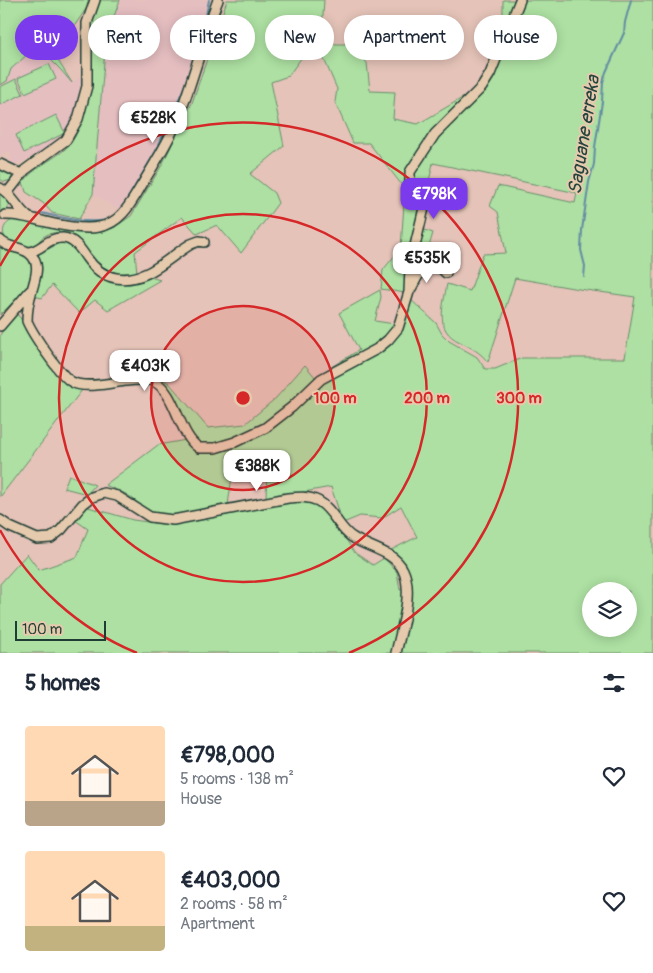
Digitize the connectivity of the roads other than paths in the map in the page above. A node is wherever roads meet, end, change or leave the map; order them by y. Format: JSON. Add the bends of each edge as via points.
{"nodes":[{"id":1,"x":95,"y":0,"type":"edge"},
{"id":2,"x":218,"y":0,"type":"edge"},
{"id":3,"x":520,"y":0,"type":"edge"},
{"id":4,"x":0,"y":164,"type":"edge"},
{"id":5,"x":21,"y":174,"type":"junction"},
{"id":6,"x":5,"y":192,"type":"edge"},
{"id":7,"x":2,"y":216,"type":"edge"},
{"id":8,"x":27,"y":216,"type":"junction"},
{"id":9,"x":0,"y":240,"type":"edge"},
{"id":10,"x":204,"y":242,"type":"dead end"},
{"id":11,"x":29,"y":252,"type":"junction"},
{"id":12,"x":446,"y":273,"type":"dead end"},
{"id":13,"x":32,"y":289,"type":"junction"},
{"id":14,"x":409,"y":292,"type":"junction"},
{"id":15,"x":0,"y":326,"type":"edge"},
{"id":16,"x":0,"y":520,"type":"edge"},
{"id":17,"x":396,"y":653,"type":"edge"}],
"edges":[{"from":1,"to":5,"type":"street","via":[[87,23],[87,86],[78,119],[66,140]]},
{"from":2,"to":8,"type":"street","via":[[179,118],[164,149],[124,212],[110,223],[93,228]]},
{"from":3,"to":14,"type":"street","via":[[490,74],[435,134],[410,172],[410,180],[424,208],[410,267]]},
{"from":4,"to":5,"type":"street"},
{"from":5,"to":6,"type":"street"},
{"from":6,"to":7,"type":"street","via":[[11,210]]},
{"from":6,"to":8,"type":"street"},
{"from":7,"to":8,"type":"street"},
{"from":9,"to":11,"type":"street","via":[[6,246]]},
{"from":10,"to":11,"type":"street","via":[[191,244],[146,274],[131,279],[110,277],[101,272],[79,246],[65,238],[50,239]]},
{"from":11,"to":13,"type":"street","via":[[37,272]]},
{"from":12,"to":14,"type":"street","via":[[435,262],[428,263]]},
{"from":13,"to":14,"type":"street","via":[[26,321],[67,379],[84,386],[153,380],[165,392],[193,444],[207,449],[236,442],[266,428],[321,379],[383,344],[398,328]]},
{"from":13,"to":15,"type":"street"},
{"from":16,"to":17,"type":"street","via":[[37,539],[51,538],[62,530],[83,504],[104,494],[117,496],[150,517],[173,520],[288,498],[306,497],[318,501],[350,536],[393,558],[403,569],[408,590]]}]}
